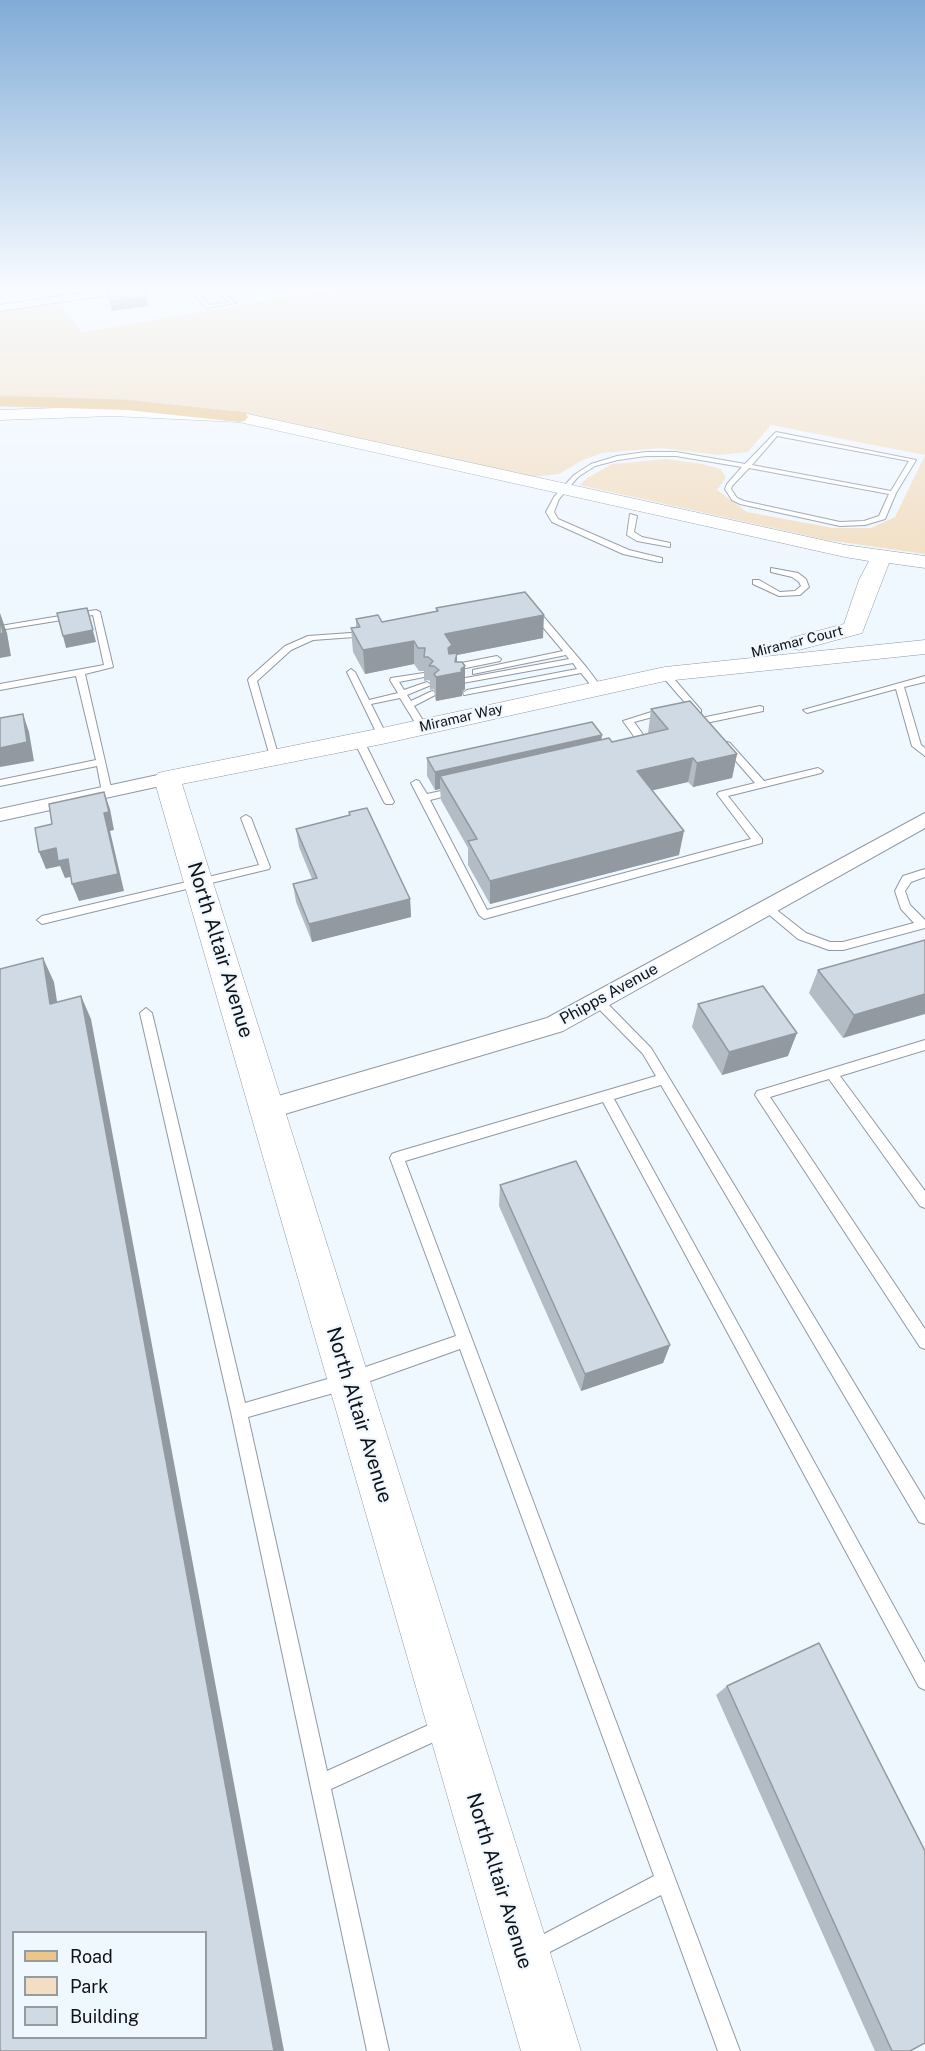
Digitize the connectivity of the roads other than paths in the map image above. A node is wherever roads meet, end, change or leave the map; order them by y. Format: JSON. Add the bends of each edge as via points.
{"nodes":[{"id":1,"x":0,"y":401,"type":"edge"},
{"id":2,"x":50,"y":413,"type":"junction"},
{"id":3,"x":0,"y":415,"type":"edge"},
{"id":4,"x":84,"y":417,"type":"junction"},
{"id":5,"x":239,"y":417,"type":"junction"},
{"id":6,"x":0,"y":423,"type":"edge"},
{"id":7,"x":747,"y":466,"type":"junction"},
{"id":8,"x":560,"y":493,"type":"junction"},
{"id":9,"x":893,"y":494,"type":"junction"},
{"id":10,"x":633,"y":516,"type":"junction"},
{"id":11,"x":655,"y":542,"type":"junction"},
{"id":12,"x":667,"y":545,"type":"dead end"},
{"id":13,"x":643,"y":556,"type":"junction"},
{"id":14,"x":658,"y":560,"type":"dead end"},
{"id":15,"x":925,"y":562,"type":"edge"},
{"id":16,"x":879,"y":563,"type":"junction"},
{"id":17,"x":774,"y":570,"type":"dead end"},
{"id":18,"x":925,"y":577,"type":"edge"},
{"id":19,"x":756,"y":582,"type":"dead end"},
{"id":20,"x":529,"y":605,"type":"edge"},
{"id":21,"x":0,"y":628,"type":"edge"},
{"id":22,"x":379,"y":632,"type":"edge"},
{"id":23,"x":925,"y":647,"type":"edge"},
{"id":24,"x":566,"y":649,"type":"junction"},
{"id":25,"x":584,"y":671,"type":"junction"},
{"id":26,"x":351,"y":672,"type":"dead end"},
{"id":27,"x":80,"y":673,"type":"junction"},
{"id":28,"x":665,"y":674,"type":"junction"},
{"id":29,"x":925,"y":679,"type":"edge"},
{"id":30,"x":899,"y":686,"type":"junction"},
{"id":31,"x":0,"y":687,"type":"edge"},
{"id":32,"x":428,"y":687,"type":"junction"},
{"id":33,"x":406,"y":700,"type":"junction"},
{"id":34,"x":365,"y":703,"type":"junction"},
{"id":35,"x":691,"y":703,"type":"junction"},
{"id":36,"x":680,"y":706,"type":"edge"},
{"id":37,"x":670,"y":709,"type":"edge"},
{"id":38,"x":760,"y":709,"type":"dead end"},
{"id":39,"x":807,"y":710,"type":"dead end"},
{"id":40,"x":706,"y":720,"type":"junction"},
{"id":41,"x":713,"y":729,"type":"edge"},
{"id":42,"x":720,"y":737,"type":"edge"},
{"id":43,"x":370,"y":738,"type":"junction"},
{"id":44,"x":635,"y":750,"type":"edge"},
{"id":45,"x":925,"y":753,"type":"edge"},
{"id":46,"x":274,"y":758,"type":"junction"},
{"id":47,"x":101,"y":762,"type":"junction"},
{"id":48,"x":818,"y":771,"type":"dead end"},
{"id":49,"x":167,"y":779,"type":"junction"},
{"id":50,"x":0,"y":783,"type":"edge"},
{"id":51,"x":416,"y":783,"type":"dead end"},
{"id":52,"x":762,"y":785,"type":"junction"},
{"id":53,"x":468,"y":788,"type":"edge"},
{"id":54,"x":107,"y":792,"type":"junction"},
{"id":55,"x":424,"y":798,"type":"junction"},
{"id":56,"x":389,"y":802,"type":"dead end"},
{"id":57,"x":0,"y":815,"type":"edge"},
{"id":58,"x":246,"y":818,"type":"dead end"},
{"id":59,"x":925,"y":819,"type":"edge"},
{"id":60,"x":925,"y":873,"type":"edge"},
{"id":61,"x":199,"y":883,"type":"junction"},
{"id":62,"x":765,"y":907,"type":"junction"},
{"id":63,"x":42,"y":920,"type":"dead end"},
{"id":64,"x":924,"y":924,"type":"edge"},
{"id":65,"x":598,"y":1001,"type":"junction"},
{"id":66,"x":146,"y":1013,"type":"dead end"},
{"id":67,"x":925,"y":1046,"type":"edge"},
{"id":68,"x":832,"y":1074,"type":"junction"},
{"id":69,"x":664,"y":1079,"type":"junction"},
{"id":70,"x":606,"y":1096,"type":"junction"},
{"id":71,"x":268,"y":1109,"type":"junction"},
{"id":72,"x":925,"y":1203,"type":"edge"},
{"id":73,"x":464,"y":1340,"type":"junction"},
{"id":74,"x":925,"y":1342,"type":"edge"},
{"id":75,"x":348,"y":1381,"type":"junction"},
{"id":76,"x":238,"y":1412,"type":"junction"},
{"id":77,"x":925,"y":1516,"type":"edge"},
{"id":78,"x":925,"y":1681,"type":"edge"},
{"id":79,"x":451,"y":1724,"type":"junction"},
{"id":80,"x":320,"y":1784,"type":"junction"},
{"id":81,"x":666,"y":1881,"type":"junction"},
{"id":82,"x":522,"y":1956,"type":"junction"},
{"id":83,"x":378,"y":2051,"type":"edge"},
{"id":84,"x":551,"y":2051,"type":"edge"},
{"id":85,"x":729,"y":2051,"type":"edge"}],
"edges":[{"from":1,"to":5,"type":"main road","via":[[127,405]]},
{"from":2,"to":3,"type":"main road"},
{"from":2,"to":4,"type":"main road"},
{"from":2,"to":5,"type":"main road","via":[[112,411]]},
{"from":4,"to":6,"type":"main road"},
{"from":4,"to":8,"type":"main road","via":[[189,422],[252,430]]},
{"from":5,"to":8,"type":"main road"},
{"from":7,"to":8,"type":"lane","via":[[676,454],[617,458],[593,465]]},
{"from":7,"to":9,"type":"lane"},
{"from":7,"to":9,"type":"lane","via":[[728,489],[734,499],[840,524],[865,523],[882,517]]},
{"from":7,"to":9,"type":"lane","via":[[776,434],[913,460]]},
{"from":8,"to":10,"type":"main road"},
{"from":8,"to":13,"type":"lane","via":[[550,512],[555,520]]},
{"from":8,"to":16,"type":"main road","via":[[823,546]]},
{"from":10,"to":11,"type":"lane","via":[[630,533]]},
{"from":10,"to":16,"type":"main road"},
{"from":11,"to":12,"type":"lane"},
{"from":11,"to":13,"type":"lane"},
{"from":13,"to":14,"type":"lane"},
{"from":15,"to":16,"type":"main road"},
{"from":16,"to":18,"type":"main road"},
{"from":16,"to":28,"type":"main road","name":"Miramar Court","via":[[854,628]]},
{"from":17,"to":19,"type":"lane","via":[[795,576],[805,586],[787,594],[770,591]]},
{"from":20,"to":24,"type":"lane"},
{"from":21,"to":27,"type":"lane","via":[[96,612],[109,667]]},
{"from":22,"to":46,"type":"lane","via":[[310,638],[288,648],[252,680]]},
{"from":23,"to":28,"type":"main road","name":"Miramar Way"},
{"from":24,"to":25,"type":"lane"},
{"from":24,"to":25,"type":"lane","via":[[459,680]]},
{"from":25,"to":28,"type":"main road","name":"Miramar Way"},
{"from":25,"to":33,"type":"main road","name":"Miramar Way"},
{"from":26,"to":34,"type":"lane"},
{"from":27,"to":31,"type":"lane"},
{"from":27,"to":47,"type":"lane"},
{"from":28,"to":35,"type":"lane"},
{"from":29,"to":30,"type":"lane"},
{"from":30,"to":39,"type":"lane"},
{"from":30,"to":45,"type":"lane","via":[[917,746]]},
{"from":32,"to":33,"type":"lane"},
{"from":32,"to":33,"type":"lane"},
{"from":32,"to":33,"type":"lane"},
{"from":33,"to":34,"type":"lane"},
{"from":33,"to":43,"type":"main road","name":"Miramar Way"},
{"from":34,"to":43,"type":"lane"},
{"from":35,"to":36,"type":"lane"},
{"from":35,"to":40,"type":"lane"},
{"from":37,"to":44,"type":"lane","via":[[628,721],[647,747]]},
{"from":38,"to":40,"type":"lane"},
{"from":40,"to":41,"type":"lane"},
{"from":42,"to":52,"type":"lane"},
{"from":43,"to":46,"type":"main road","name":"Miramar Way"},
{"from":43,"to":56,"type":"lane"},
{"from":46,"to":49,"type":"main road","name":"Miramar Way"},
{"from":47,"to":50,"type":"lane"},
{"from":47,"to":54,"type":"lane"},
{"from":48,"to":52,"type":"lane"},
{"from":49,"to":54,"type":"street","name":"Miramar Way"},
{"from":49,"to":61,"type":"main road","name":"North Altair Avenue"},
{"from":51,"to":55,"type":"lane"},
{"from":52,"to":55,"type":"lane","via":[[722,794],[758,841],[484,915]]},
{"from":53,"to":55,"type":"lane"},
{"from":54,"to":57,"type":"street","name":"Miramar Way"},
{"from":58,"to":61,"type":"lane","via":[[265,867]]},
{"from":59,"to":62,"type":"street","name":"Phipps Avenue"},
{"from":60,"to":64,"type":"lane","via":[[907,879],[900,891],[905,906]]},
{"from":61,"to":63,"type":"lane"},
{"from":61,"to":71,"type":"main road","name":"North Altair Avenue"},
{"from":62,"to":64,"type":"lane","via":[[802,936],[829,946],[843,946]]},
{"from":62,"to":65,"type":"street","name":"Phipps Avenue"},
{"from":65,"to":69,"type":"lane","via":[[647,1051]]},
{"from":65,"to":71,"type":"street","name":"Phipps Avenue","via":[[555,1025]]},
{"from":66,"to":76,"type":"lane"},
{"from":67,"to":68,"type":"lane"},
{"from":68,"to":72,"type":"lane"},
{"from":68,"to":74,"type":"lane","via":[[761,1095]]},
{"from":69,"to":70,"type":"lane"},
{"from":69,"to":77,"type":"lane"},
{"from":70,"to":73,"type":"lane","via":[[397,1158]]},
{"from":70,"to":78,"type":"lane"},
{"from":71,"to":75,"type":"main road","name":"North Altair Avenue"},
{"from":73,"to":75,"type":"lane"},
{"from":73,"to":81,"type":"lane"},
{"from":75,"to":76,"type":"lane"},
{"from":75,"to":79,"type":"main road","name":"North Altair Avenue"},
{"from":76,"to":80,"type":"lane"},
{"from":79,"to":80,"type":"lane"},
{"from":79,"to":82,"type":"main road","name":"North Altair Avenue"},
{"from":80,"to":83,"type":"lane"},
{"from":81,"to":82,"type":"lane"},
{"from":81,"to":85,"type":"lane"},
{"from":82,"to":84,"type":"main road","name":"North Altair Avenue"}]}
